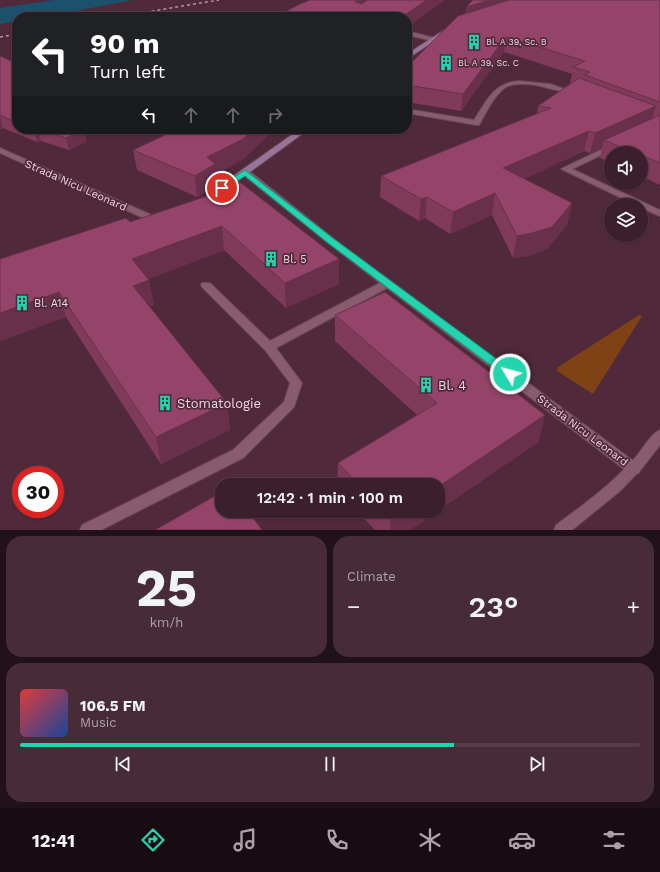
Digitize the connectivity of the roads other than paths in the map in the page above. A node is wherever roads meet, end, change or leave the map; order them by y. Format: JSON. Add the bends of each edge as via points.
{"nodes":[{"id":1,"x":452,"y":28,"type":"edge"},
{"id":2,"x":412,"y":34,"type":"edge"},
{"id":3,"x":433,"y":39,"type":"junction"},
{"id":4,"x":412,"y":54,"type":"edge"},
{"id":5,"x":581,"y":96,"type":"edge"},
{"id":6,"x":412,"y":112,"type":"edge"},
{"id":7,"x":298,"y":134,"type":"edge"},
{"id":8,"x":619,"y":144,"type":"edge"},
{"id":9,"x":0,"y":150,"type":"edge"},
{"id":10,"x":245,"y":172,"type":"junction"},
{"id":11,"x":216,"y":192,"type":"edge"},
{"id":12,"x":660,"y":213,"type":"edge"},
{"id":13,"x":157,"y":217,"type":"joint"},
{"id":14,"x":138,"y":224,"type":"edge"},
{"id":15,"x":388,"y":283,"type":"junction"},
{"id":16,"x":206,"y":285,"type":"dead end"},
{"id":17,"x":269,"y":347,"type":"junction"},
{"id":18,"x":660,"y":435,"type":"edge"},
{"id":19,"x":634,"y":469,"type":"junction"},
{"id":20,"x":87,"y":530,"type":"edge"},
{"id":21,"x":561,"y":530,"type":"edge"}],
"edges":[{"from":1,"to":3,"type":"main road"},
{"from":2,"to":3,"type":"street"},
{"from":3,"to":4,"type":"main road"},
{"from":5,"to":6,"type":"street","via":[[547,85],[509,83],[500,89],[476,123]]},
{"from":7,"to":10,"type":"main road"},
{"from":8,"to":12,"type":"street","via":[[565,169]]},
{"from":9,"to":13,"type":"street","name":"Strada Nicu Leonard"},
{"from":10,"to":11,"type":"main road"},
{"from":10,"to":15,"type":"street","name":"Strada Nicu Leonard"},
{"from":13,"to":14,"type":"main road"},
{"from":15,"to":17,"type":"street"},
{"from":15,"to":19,"type":"street","name":"Strada Nicu Leonard"},
{"from":16,"to":17,"type":"street"},
{"from":17,"to":20,"type":"street","via":[[296,383],[290,404],[238,454]]},
{"from":18,"to":19,"type":"street"},
{"from":19,"to":21,"type":"street","via":[[618,485]]}]}
